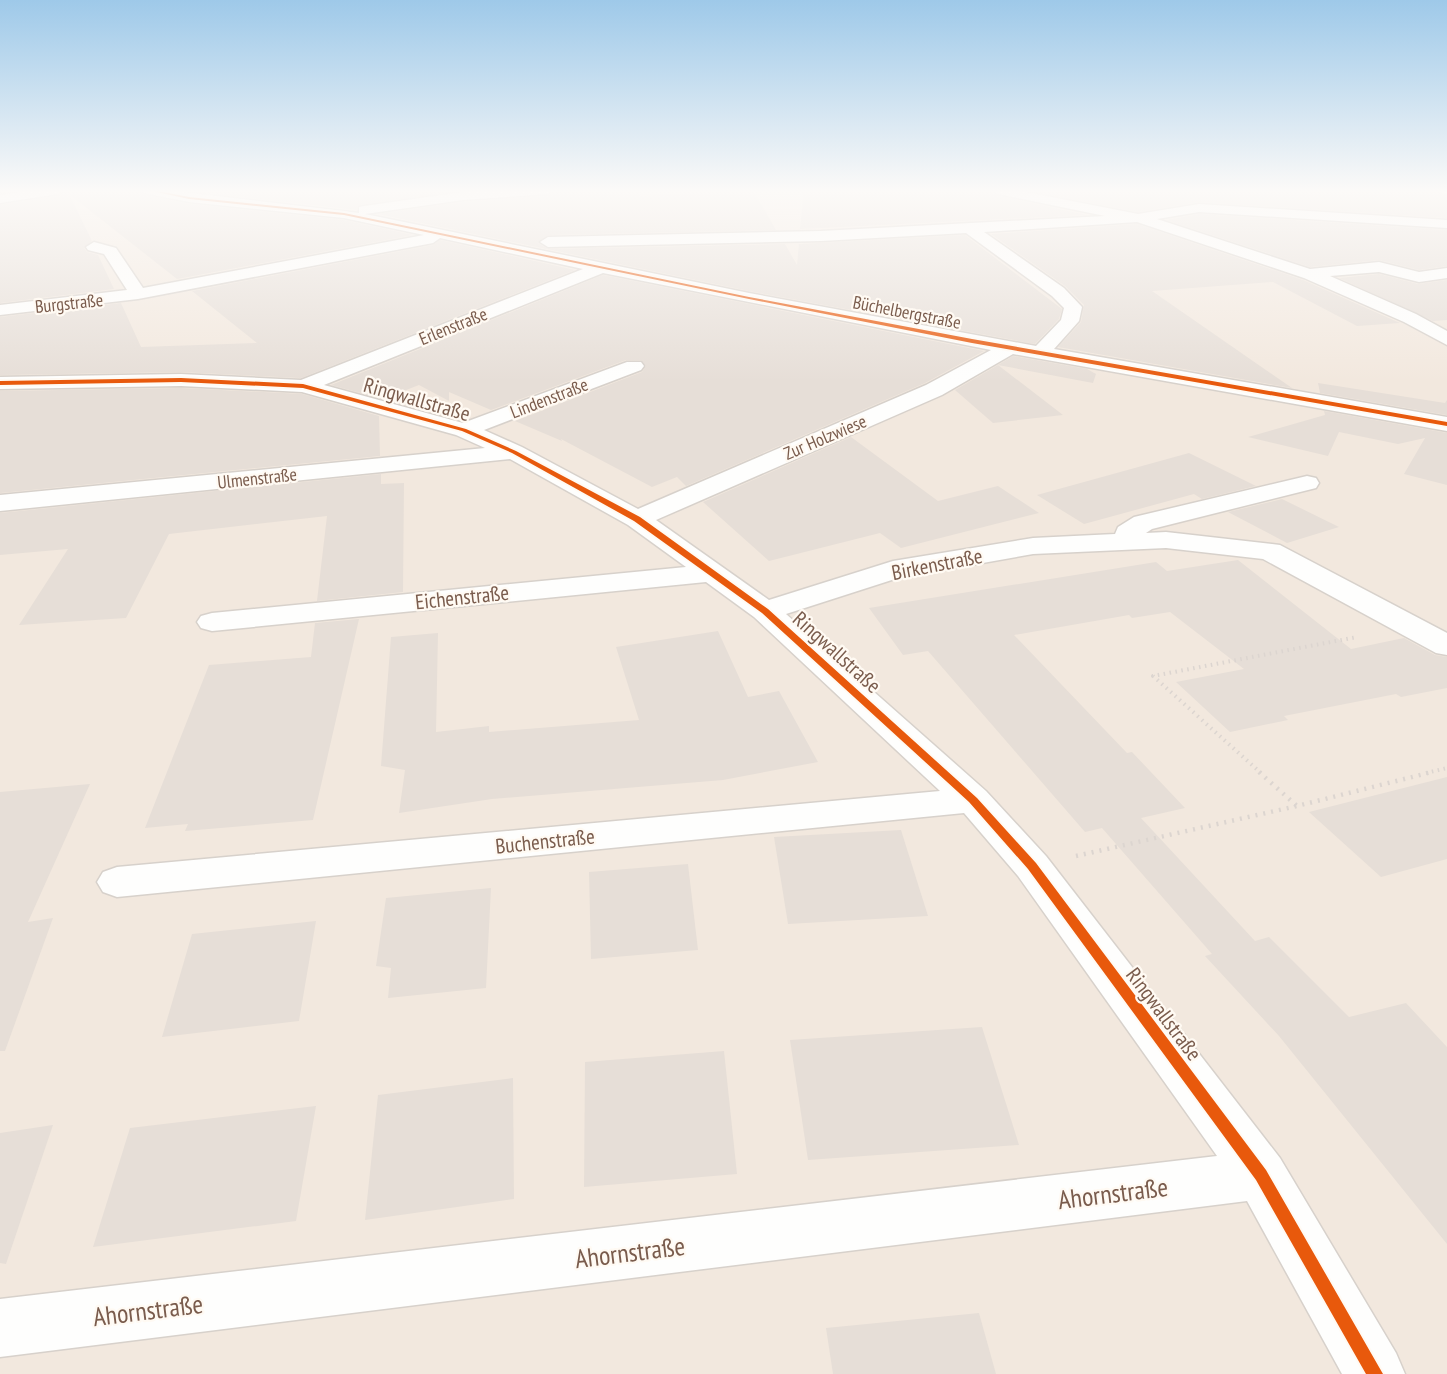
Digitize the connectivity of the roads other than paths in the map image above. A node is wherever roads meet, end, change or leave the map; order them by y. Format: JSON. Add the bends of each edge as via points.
{"nodes":[{"id":1,"x":112,"y":254,"type":"edge"},
{"id":2,"x":350,"y":254,"type":"edge"},
{"id":3,"x":542,"y":254,"type":"edge"},
{"id":4,"x":1005,"y":254,"type":"edge"},
{"id":5,"x":1249,"y":254,"type":"edge"},
{"id":6,"x":602,"y":267,"type":"junction"},
{"id":7,"x":1447,"y":273,"type":"edge"},
{"id":8,"x":1310,"y":274,"type":"junction"},
{"id":9,"x":138,"y":294,"type":"junction"},
{"id":10,"x":0,"y":310,"type":"edge"},
{"id":11,"x":1447,"y":339,"type":"edge"},
{"id":12,"x":1009,"y":348,"type":"junction"},
{"id":13,"x":1040,"y":353,"type":"junction"},
{"id":14,"x":634,"y":366,"type":"dead end"},
{"id":15,"x":0,"y":382,"type":"edge"},
{"id":16,"x":303,"y":386,"type":"junction"},
{"id":17,"x":1447,"y":424,"type":"edge"},
{"id":18,"x":464,"y":430,"type":"junction"},
{"id":19,"x":514,"y":452,"type":"junction"},
{"id":20,"x":1307,"y":483,"type":"dead end"},
{"id":21,"x":0,"y":503,"type":"edge"},
{"id":22,"x":637,"y":519,"type":"junction"},
{"id":23,"x":1114,"y":542,"type":"junction"},
{"id":24,"x":712,"y":573,"type":"junction"},
{"id":25,"x":765,"y":611,"type":"junction"},
{"id":26,"x":212,"y":622,"type":"dead end"},
{"id":27,"x":1447,"y":646,"type":"edge"},
{"id":28,"x":973,"y":800,"type":"junction"},
{"id":29,"x":117,"y":882,"type":"dead end"},
{"id":30,"x":1261,"y":1175,"type":"junction"},
{"id":31,"x":0,"y":1328,"type":"edge"},
{"id":32,"x":1375,"y":1374,"type":"edge"}],
"edges":[{"from":1,"to":9,"type":"street","name":"Burgstraße"},
{"from":2,"to":9,"type":"street","name":"Burgstraße"},
{"from":3,"to":6,"type":"street","name":"Büchelbergstraße"},
{"from":4,"to":13,"type":"street","via":[[1058,292],[1072,307],[1070,321]]},
{"from":5,"to":8,"type":"street"},
{"from":6,"to":12,"type":"street","name":"Büchelbergstraße"},
{"from":6,"to":16,"type":"street","name":"Erlenstraße"},
{"from":7,"to":8,"type":"street","via":[[1419,277],[1379,267]]},
{"from":8,"to":11,"type":"street","via":[[1410,318]]},
{"from":9,"to":10,"type":"street","name":"Burgstraße"},
{"from":12,"to":13,"type":"street","name":"Büchelbergstraße"},
{"from":12,"to":22,"type":"street","name":"Zur Holzwiese","via":[[934,390]]},
{"from":13,"to":17,"type":"street","name":"Büchelbergstraße"},
{"from":14,"to":18,"type":"street","name":"Lindenstraße"},
{"from":15,"to":16,"type":"street","name":"Ringwallstraße","via":[[181,380]]},
{"from":16,"to":18,"type":"street","name":"Ringwallstraße"},
{"from":18,"to":19,"type":"street","name":"Ringwallstraße"},
{"from":19,"to":21,"type":"street","name":"Ulmenstraße"},
{"from":19,"to":22,"type":"street","name":"Ringwallstraße"},
{"from":20,"to":23,"type":"street","via":[[1143,523]]},
{"from":22,"to":24,"type":"street","name":"Ringwallstraße"},
{"from":23,"to":25,"type":"street","name":"Birkenstraße","via":[[1033,546],[893,570]]},
{"from":23,"to":27,"type":"street","name":"Birkenstraße","via":[[1166,540],[1270,551]]},
{"from":24,"to":25,"type":"street","name":"Ringwallstraße"},
{"from":24,"to":26,"type":"street","name":"Eichenstraße"},
{"from":25,"to":28,"type":"street","name":"Ringwallstraße"},
{"from":28,"to":29,"type":"street","name":"Buchenstraße"},
{"from":28,"to":30,"type":"street","name":"Ringwallstraße","via":[[1032,866]]},
{"from":30,"to":31,"type":"street","name":"Ahornstraße"},
{"from":30,"to":32,"type":"street","name":"Ringwallstraße"}]}
